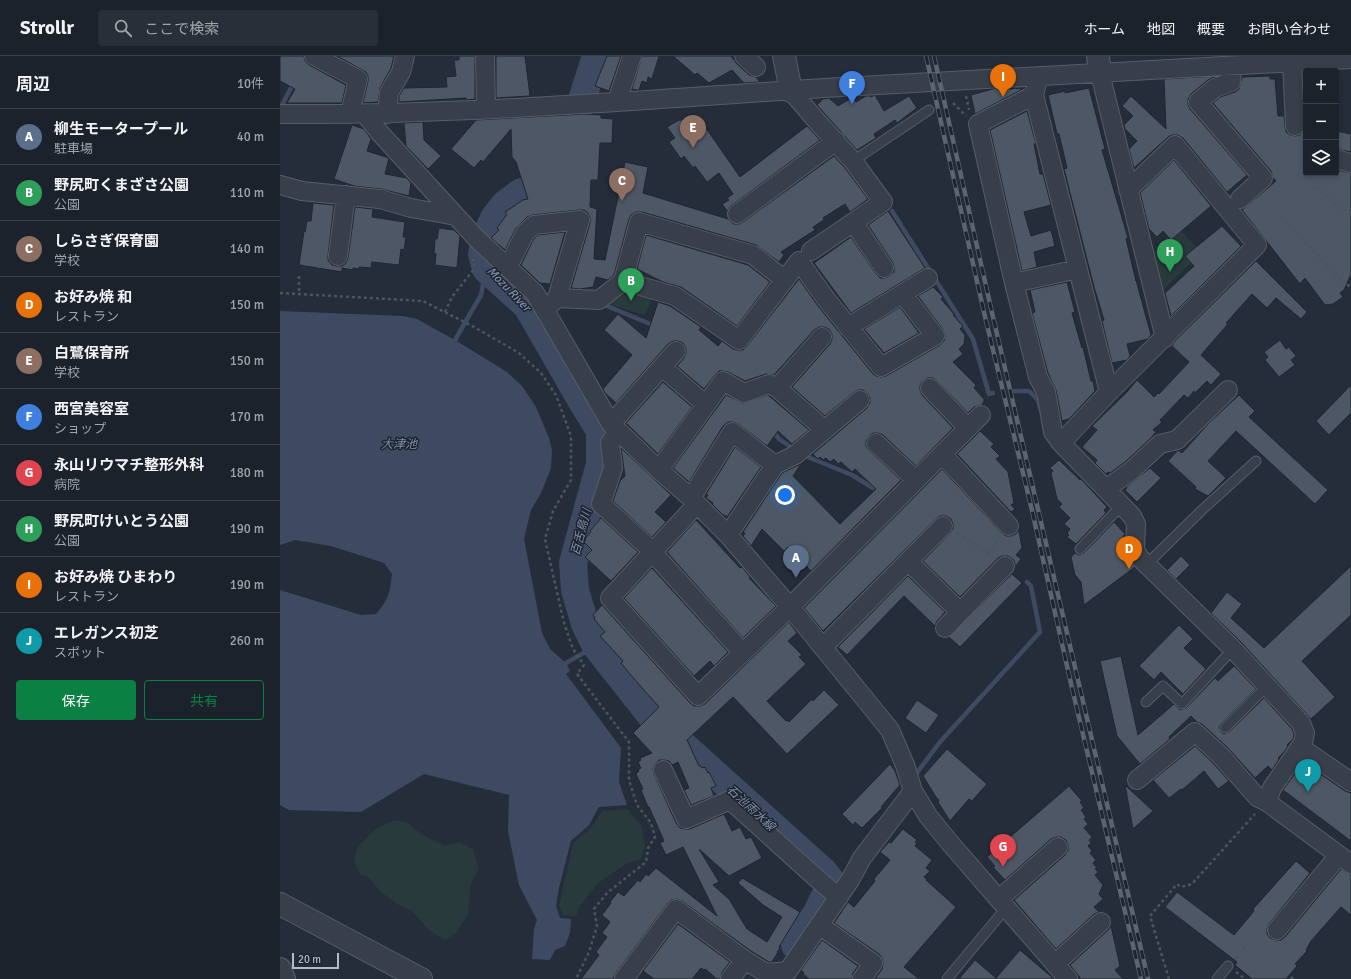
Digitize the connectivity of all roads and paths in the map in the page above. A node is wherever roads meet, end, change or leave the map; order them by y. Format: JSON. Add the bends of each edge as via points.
{"nodes":[{"id":1,"x":314,"y":56,"type":"edge"},
{"id":2,"x":405,"y":56,"type":"edge"},
{"id":3,"x":484,"y":56,"type":"edge"},
{"id":4,"x":632,"y":56,"type":"edge"},
{"id":5,"x":784,"y":56,"type":"edge"},
{"id":6,"x":1351,"y":59,"type":"edge"},
{"id":7,"x":1292,"y":62,"type":"junction"},
{"id":8,"x":1099,"y":64,"type":"edge"},
{"id":9,"x":1232,"y":66,"type":"junction"},
{"id":10,"x":1039,"y":76,"type":"junction"},
{"id":11,"x":791,"y":91,"type":"junction"},
{"id":12,"x":1034,"y":94,"type":"junction"},
{"id":13,"x":617,"y":101,"type":"junction"},
{"id":14,"x":486,"y":108,"type":"junction"},
{"id":15,"x":929,"y":110,"type":"dead end"},
{"id":16,"x":280,"y":114,"type":"edge"},
{"id":17,"x":358,"y":114,"type":"junction"},
{"id":18,"x":387,"y":114,"type":"junction"},
{"id":19,"x":1295,"y":126,"type":"dead end"},
{"id":20,"x":836,"y":141,"type":"junction"},
{"id":21,"x":853,"y":160,"type":"junction"},
{"id":22,"x":1339,"y":160,"type":"edge"},
{"id":23,"x":1351,"y":163,"type":"edge"},
{"id":24,"x":280,"y":185,"type":"edge"},
{"id":25,"x":1316,"y":187,"type":"dead end"},
{"id":26,"x":1128,"y":190,"type":"junction"},
{"id":27,"x":346,"y":196,"type":"junction"},
{"id":28,"x":1240,"y":199,"type":"dead end"},
{"id":29,"x":1351,"y":213,"type":"edge"},
{"id":30,"x":737,"y":214,"type":"dead end"},
{"id":31,"x":456,"y":216,"type":"junction"},
{"id":32,"x":1280,"y":216,"type":"dead end"},
{"id":33,"x":854,"y":223,"type":"junction"},
{"id":34,"x":477,"y":238,"type":"junction"},
{"id":35,"x":811,"y":251,"type":"dead end"},
{"id":36,"x":338,"y":256,"type":"dead end"},
{"id":37,"x":508,"y":267,"type":"junction"},
{"id":38,"x":884,"y":268,"type":"dead end"},
{"id":39,"x":1078,"y":269,"type":"junction"},
{"id":40,"x":299,"y":276,"type":"dead end"},
{"id":41,"x":928,"y":278,"type":"dead end"},
{"id":42,"x":785,"y":280,"type":"junction"},
{"id":43,"x":623,"y":281,"type":"junction"},
{"id":44,"x":1014,"y":283,"type":"junction"},
{"id":45,"x":1351,"y":287,"type":"edge"},
{"id":46,"x":280,"y":293,"type":"edge"},
{"id":47,"x":299,"y":294,"type":"junction"},
{"id":48,"x":903,"y":294,"type":"junction"},
{"id":49,"x":551,"y":304,"type":"junction"},
{"id":50,"x":445,"y":312,"type":"junction"},
{"id":51,"x":848,"y":327,"type":"junction"},
{"id":52,"x":822,"y":337,"type":"dead end"},
{"id":53,"x":1165,"y":338,"type":"junction"},
{"id":54,"x":676,"y":351,"type":"dead end"},
{"id":55,"x":662,"y":367,"type":"junction"},
{"id":56,"x":777,"y":388,"type":"junction"},
{"id":57,"x":930,"y":388,"type":"dead end"},
{"id":58,"x":1228,"y":390,"type":"dead end"},
{"id":59,"x":1109,"y":392,"type":"junction"},
{"id":60,"x":860,"y":400,"type":"dead end"},
{"id":61,"x":706,"y":405,"type":"junction"},
{"id":62,"x":981,"y":415,"type":"dead end"},
{"id":63,"x":614,"y":428,"type":"junction"},
{"id":64,"x":968,"y":428,"type":"junction"},
{"id":65,"x":825,"y":430,"type":"junction"},
{"id":66,"x":876,"y":443,"type":"dead end"},
{"id":67,"x":1061,"y":443,"type":"junction"},
{"id":68,"x":942,"y":454,"type":"junction"},
{"id":69,"x":1256,"y":461,"type":"dead end"},
{"id":70,"x":775,"y":465,"type":"junction"},
{"id":71,"x":659,"y":470,"type":"junction"},
{"id":72,"x":916,"y":480,"type":"junction"},
{"id":73,"x":1106,"y":489,"type":"junction"},
{"id":74,"x":694,"y":501,"type":"junction"},
{"id":75,"x":1122,"y":505,"type":"junction"},
{"id":76,"x":1008,"y":526,"type":"dead end"},
{"id":77,"x":949,"y":529,"type":"joint"},
{"id":78,"x":728,"y":536,"type":"junction"},
{"id":79,"x":1080,"y":549,"type":"dead end"},
{"id":80,"x":652,"y":552,"type":"junction"},
{"id":81,"x":908,"y":561,"type":"junction"},
{"id":82,"x":999,"y":562,"type":"joint"},
{"id":83,"x":1147,"y":564,"type":"junction"},
{"id":84,"x":790,"y":607,"type":"junction"},
{"id":85,"x":960,"y":612,"type":"junction"},
{"id":86,"x":945,"y":628,"type":"dead end"},
{"id":87,"x":823,"y":647,"type":"junction"},
{"id":88,"x":1233,"y":650,"type":"junction"},
{"id":89,"x":743,"y":653,"type":"junction"},
{"id":90,"x":1267,"y":686,"type":"junction"},
{"id":91,"x":1146,"y":702,"type":"dead end"},
{"id":92,"x":1225,"y":728,"type":"dead end"},
{"id":93,"x":1300,"y":747,"type":"junction"},
{"id":94,"x":663,"y":770,"type":"dead end"},
{"id":95,"x":1137,"y":780,"type":"dead end"},
{"id":96,"x":1351,"y":782,"type":"edge"},
{"id":97,"x":913,"y":791,"type":"junction"},
{"id":98,"x":1267,"y":802,"type":"junction"},
{"id":99,"x":1058,"y":847,"type":"dead end"},
{"id":100,"x":1345,"y":859,"type":"edge"},
{"id":101,"x":839,"y":897,"type":"junction"},
{"id":102,"x":1003,"y":903,"type":"junction"},
{"id":103,"x":280,"y":904,"type":"edge"},
{"id":104,"x":1101,"y":922,"type":"dead end"},
{"id":105,"x":819,"y":925,"type":"junction"},
{"id":106,"x":1277,"y":930,"type":"dead end"},
{"id":107,"x":745,"y":960,"type":"junction"},
{"id":108,"x":1055,"y":964,"type":"junction"},
{"id":109,"x":1228,"y":966,"type":"dead end"},
{"id":110,"x":280,"y":969,"type":"edge"},
{"id":111,"x":781,"y":974,"type":"edge"},
{"id":112,"x":632,"y":976,"type":"edge"},
{"id":113,"x":284,"y":979,"type":"edge"},
{"id":114,"x":421,"y":979,"type":"edge"},
{"id":115,"x":576,"y":979,"type":"edge"},
{"id":116,"x":730,"y":979,"type":"edge"},
{"id":117,"x":862,"y":979,"type":"edge"},
{"id":118,"x":947,"y":979,"type":"edge"},
{"id":119,"x":1068,"y":979,"type":"edge"},
{"id":120,"x":1169,"y":979,"type":"edge"},
{"id":121,"x":1217,"y":979,"type":"edge"}],
"edges":[{"from":1,"to":17,"type":"street","via":[[358,79]]},
{"from":2,"to":18,"type":"street","via":[[401,72],[389,93]]},
{"from":3,"to":14,"type":"street"},
{"from":4,"to":13,"type":"street"},
{"from":5,"to":11,"type":"street"},
{"from":6,"to":7,"type":"street"},
{"from":7,"to":9,"type":"street"},
{"from":7,"to":19,"type":"street"},
{"from":8,"to":9,"type":"street"},
{"from":8,"to":10,"type":"street"},
{"from":8,"to":26,"type":"street"},
{"from":9,"to":28,"type":"street","via":[[1231,82],[1216,88],[1198,102],[1263,178]]},
{"from":10,"to":11,"type":"street"},
{"from":10,"to":12,"type":"street"},
{"from":11,"to":13,"type":"street"},
{"from":11,"to":20,"type":"street"},
{"from":12,"to":39,"type":"street"},
{"from":12,"to":44,"type":"street","via":[[978,124]]},
{"from":13,"to":14,"type":"street"},
{"from":14,"to":18,"type":"street"},
{"from":15,"to":21,"type":"lane"},
{"from":16,"to":17,"type":"street"},
{"from":17,"to":18,"type":"street"},
{"from":17,"to":31,"type":"street","via":[[380,133]]},
{"from":20,"to":21,"type":"street"},
{"from":20,"to":30,"type":"street"},
{"from":21,"to":33,"type":"street","via":[[883,202]]},
{"from":22,"to":23,"type":"street"},
{"from":24,"to":27,"type":"street","via":[[302,191]]},
{"from":25,"to":29,"type":"path","via":[[1340,208]]},
{"from":26,"to":53,"type":"street"},
{"from":26,"to":53,"type":"street","via":[[1175,146],[1257,245]]},
{"from":27,"to":31,"type":"street","via":[[380,199],[411,208]]},
{"from":27,"to":36,"type":"street"},
{"from":31,"to":34,"type":"street"},
{"from":32,"to":45,"type":"path"},
{"from":33,"to":35,"type":"street"},
{"from":33,"to":38,"type":"street"},
{"from":34,"to":37,"type":"street"},
{"from":34,"to":50,"type":"path","via":[[473,257],[474,269],[452,297]]},
{"from":37,"to":49,"type":"street","via":[[536,294]]},
{"from":37,"to":49,"type":"street","via":[[525,233],[534,225],[580,220]]},
{"from":39,"to":44,"type":"street"},
{"from":39,"to":59,"type":"street"},
{"from":40,"to":47,"type":"path"},
{"from":41,"to":48,"type":"street"},
{"from":42,"to":43,"type":"street","via":[[739,340],[675,296]]},
{"from":42,"to":43,"type":"street","via":[[753,255],[639,222]]},
{"from":42,"to":51,"type":"street","via":[[799,262]]},
{"from":43,"to":49,"type":"street","via":[[599,300]]},
{"from":44,"to":67,"type":"street","via":[[1038,377],[1046,392],[1053,432]]},
{"from":46,"to":47,"type":"path"},
{"from":47,"to":50,"type":"path","via":[[423,301]]},
{"from":48,"to":51,"type":"street"},
{"from":48,"to":51,"type":"street","via":[[935,336],[881,367]]},
{"from":49,"to":63,"type":"street"},
{"from":50,"to":115,"type":"path","via":[[519,353],[540,373],[556,395],[571,436],[571,480],[552,511],[545,539],[564,623],[573,649],[584,665],[577,674],[629,742],[629,780],[637,806],[650,823],[655,836],[648,848],[646,862],[606,893],[594,909],[597,926],[589,952]]},
{"from":52,"to":56,"type":"street"},
{"from":53,"to":59,"type":"street"},
{"from":54,"to":55,"type":"street"},
{"from":55,"to":61,"type":"street"},
{"from":55,"to":63,"type":"street"},
{"from":56,"to":61,"type":"street","via":[[769,384],[744,393],[723,382]]},
{"from":56,"to":65,"type":"street"},
{"from":57,"to":64,"type":"street"},
{"from":58,"to":73,"type":"street","via":[[1177,440],[1160,444],[1132,470]]},
{"from":59,"to":67,"type":"street"},
{"from":60,"to":65,"type":"street"},
{"from":61,"to":71,"type":"street"},
{"from":62,"to":64,"type":"street"},
{"from":63,"to":71,"type":"street"},
{"from":63,"to":80,"type":"street","via":[[610,443],[613,468],[601,504]]},
{"from":64,"to":68,"type":"street"},
{"from":65,"to":70,"type":"street","via":[[798,453]]},
{"from":66,"to":72,"type":"street"},
{"from":67,"to":73,"type":"street"},
{"from":68,"to":72,"type":"street"},
{"from":68,"to":76,"type":"street"},
{"from":69,"to":83,"type":"lane"},
{"from":70,"to":74,"type":"street","via":[[732,432]]},
{"from":70,"to":78,"type":"street"},
{"from":71,"to":74,"type":"street"},
{"from":72,"to":84,"type":"street"},
{"from":73,"to":75,"type":"street"},
{"from":74,"to":78,"type":"street"},
{"from":74,"to":80,"type":"street"},
{"from":75,"to":79,"type":"lane"},
{"from":75,"to":83,"type":"street","via":[[1136,524],[1135,550]]},
{"from":77,"to":81,"type":"street"},
{"from":77,"to":82,"type":"path","via":[[989,551]]},
{"from":78,"to":84,"type":"street"},
{"from":80,"to":89,"type":"street"},
{"from":80,"to":89,"type":"street","via":[[610,598],[698,696]]},
{"from":81,"to":85,"type":"street"},
{"from":81,"to":87,"type":"street"},
{"from":82,"to":85,"type":"street"},
{"from":83,"to":88,"type":"street"},
{"from":84,"to":87,"type":"street"},
{"from":84,"to":89,"type":"street"},
{"from":85,"to":86,"type":"street"},
{"from":87,"to":97,"type":"street","via":[[890,730]]},
{"from":88,"to":90,"type":"street"},
{"from":88,"to":91,"type":"lane","via":[[1182,704],[1163,686]]},
{"from":90,"to":92,"type":"lane"},
{"from":90,"to":93,"type":"street","via":[[1301,723],[1305,733]]},
{"from":93,"to":96,"type":"street"},
{"from":93,"to":98,"type":"street","via":[[1272,788]]},
{"from":94,"to":101,"type":"street","via":[[686,819],[730,800]]},
{"from":95,"to":98,"type":"street","via":[[1196,732],[1257,797]]},
{"from":97,"to":101,"type":"street","via":[[862,858]]},
{"from":97,"to":102,"type":"street","via":[[928,816]]},
{"from":98,"to":100,"type":"street"},
{"from":98,"to":120,"type":"path","via":[[1192,884],[1181,887],[1178,884],[1150,916]]},
{"from":99,"to":102,"type":"street"},
{"from":100,"to":106,"type":"street"},
{"from":101,"to":105,"type":"street"},
{"from":102,"to":108,"type":"street"},
{"from":102,"to":118,"type":"lane"},
{"from":103,"to":114,"type":"street"},
{"from":104,"to":108,"type":"street"},
{"from":105,"to":111,"type":"street"},
{"from":105,"to":117,"type":"street","via":[[873,963]]},
{"from":107,"to":111,"type":"street"},
{"from":107,"to":112,"type":"street","via":[[676,908]]},
{"from":107,"to":116,"type":"street"},
{"from":108,"to":119,"type":"street"},
{"from":109,"to":121,"type":"lane"},
{"from":110,"to":113,"type":"street"}]}
